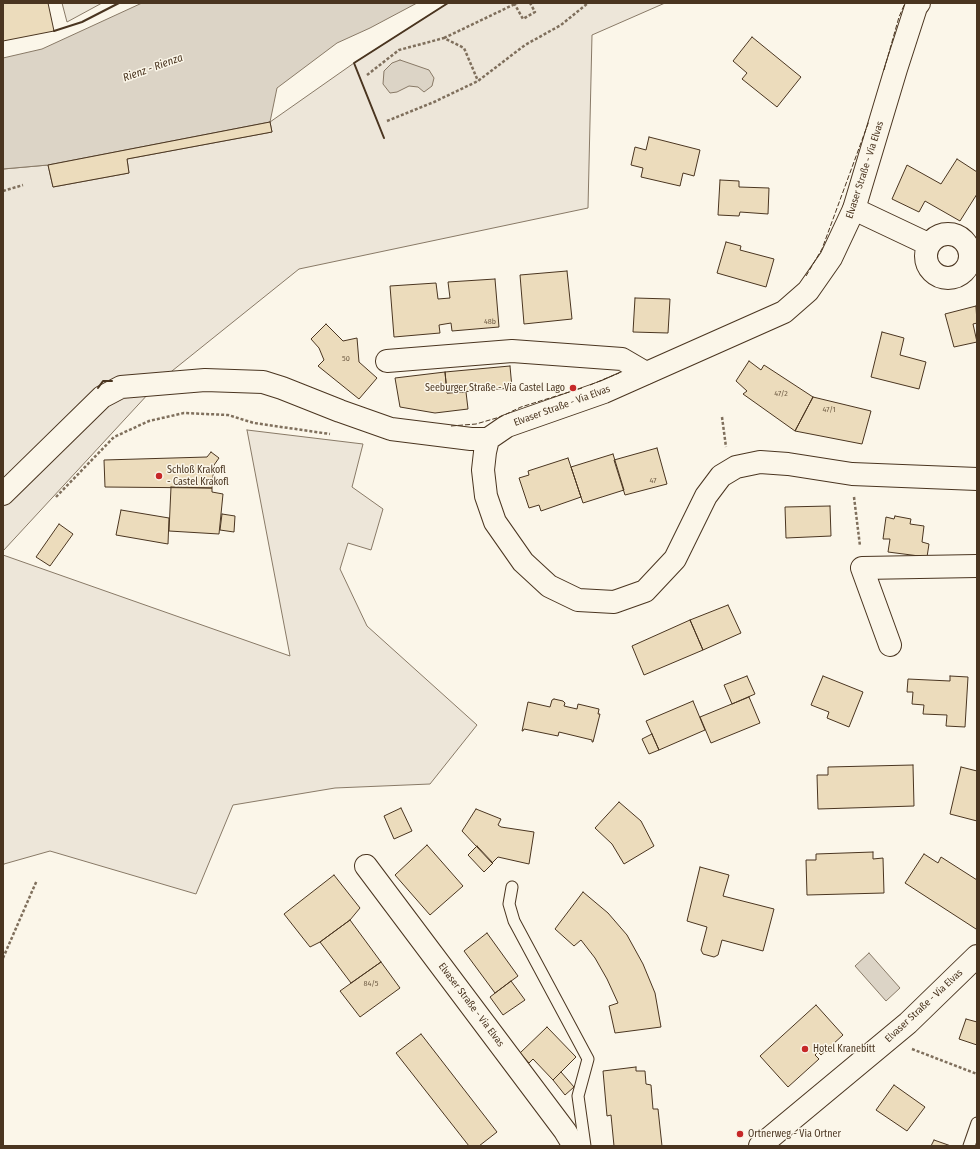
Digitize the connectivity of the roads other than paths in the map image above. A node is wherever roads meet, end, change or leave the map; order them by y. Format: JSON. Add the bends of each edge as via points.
{"nodes":[{"id":1,"x":919,"y":3,"type":"edge"},
{"id":2,"x":854,"y":209,"type":"junction"},
{"id":3,"x":928,"y":244,"type":"dead end"},
{"id":4,"x":387,"y":361,"type":"dead end"},
{"id":5,"x":646,"y":374,"type":"junction"},
{"id":6,"x":488,"y":439,"type":"junction"},
{"id":7,"x":977,"y":479,"type":"edge"},
{"id":8,"x":3,"y":494,"type":"edge"},
{"id":9,"x":977,"y":566,"type":"edge"},
{"id":10,"x":890,"y":646,"type":"dead end"},
{"id":11,"x":366,"y":866,"type":"dead end"},
{"id":12,"x":512,"y":887,"type":"dead end"},
{"id":13,"x":977,"y":956,"type":"edge"},
{"id":14,"x":977,"y":1123,"type":"edge"},
{"id":15,"x":574,"y":1146,"type":"edge"},
{"id":16,"x":585,"y":1146,"type":"edge"},
{"id":17,"x":760,"y":1146,"type":"edge"},
{"id":18,"x":969,"y":1146,"type":"edge"}],
"edges":[{"from":1,"to":2,"type":"street","name":"Elvaser Straße - Via Elvas"},
{"from":2,"to":3,"type":"street"},
{"from":2,"to":5,"type":"street","name":"Elvaser Straße - Via Elvas","via":[[831,258],[808,291],[784,312]]},
{"from":4,"to":5,"type":"street","via":[[512,351],[622,359]]},
{"from":5,"to":6,"type":"street","name":"Elvaser Straße - Via Elvas","via":[[604,392],[507,426]]},
{"from":6,"to":7,"type":"street","via":[[483,470],[486,496],[495,522],[522,562],[550,586],[578,600],[614,602],[645,591],[675,559],[706,496],[721,476],[736,467],[760,462],[852,474]]},
{"from":6,"to":8,"type":"street","via":[[391,429],[263,382],[205,380],[121,387],[102,396]]},
{"from":9,"to":10,"type":"street","via":[[862,568]]},
{"from":11,"to":15,"type":"street","name":"Elvaser Straße - Via Elvas","via":[[566,1131]]},
{"from":12,"to":16,"type":"lane","via":[[509,904],[514,921],[588,1059],[578,1096]]},
{"from":13,"to":17,"type":"street","name":"Elvaser Straße - Via Elvas","via":[[908,1022]]},
{"from":14,"to":18,"type":"lane"}]}
